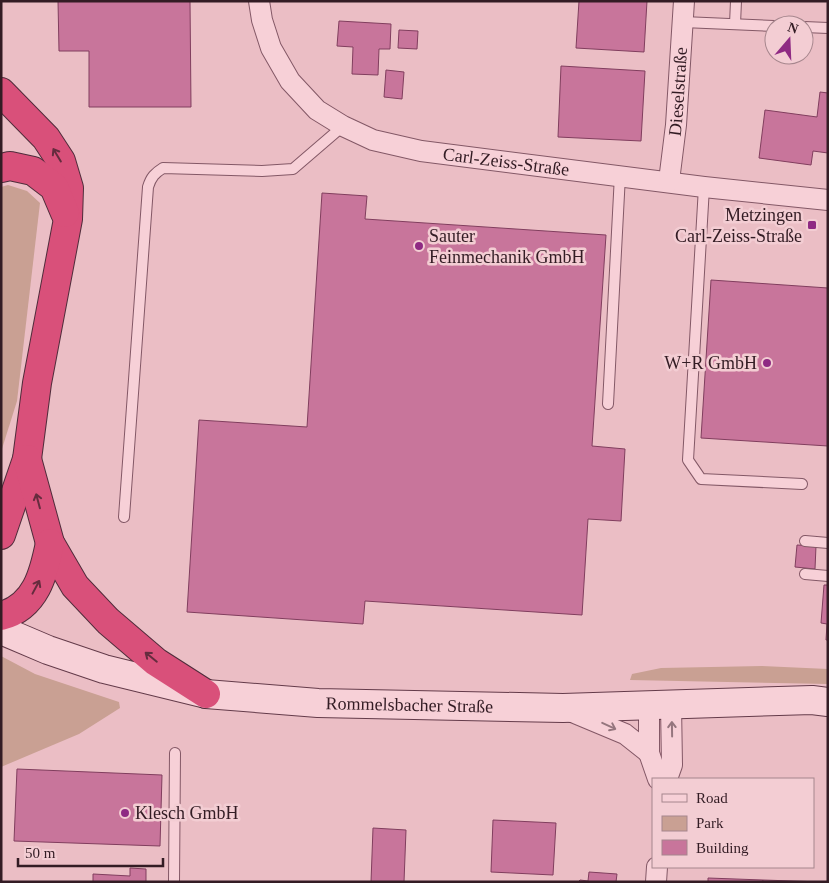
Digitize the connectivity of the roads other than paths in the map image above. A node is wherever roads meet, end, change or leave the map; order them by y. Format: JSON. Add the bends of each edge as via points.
{"nodes":[{"id":1,"x":259,"y":1,"type":"edge"},
{"id":2,"x":684,"y":1,"type":"edge"},
{"id":3,"x":736,"y":1,"type":"edge"},
{"id":4,"x":683,"y":22,"type":"junction"},
{"id":5,"x":735,"y":24,"type":"junction"},
{"id":6,"x":764,"y":25,"type":"edge"},
{"id":7,"x":814,"y":27,"type":"edge"},
{"id":8,"x":828,"y":28,"type":"edge"},
{"id":9,"x":5,"y":96,"type":"edge"},
{"id":10,"x":343,"y":126,"type":"junction"},
{"id":11,"x":4,"y":168,"type":"edge"},
{"id":12,"x":620,"y":175,"type":"junction"},
{"id":13,"x":669,"y":181,"type":"junction"},
{"id":14,"x":704,"y":187,"type":"junction"},
{"id":15,"x":828,"y":200,"type":"edge"},
{"id":16,"x":68,"y":219,"type":"junction"},
{"id":17,"x":608,"y":404,"type":"dead end"},
{"id":18,"x":27,"y":459,"type":"junction"},
{"id":19,"x":802,"y":484,"type":"dead end"},
{"id":20,"x":124,"y":517,"type":"dead end"},
{"id":21,"x":1,"y":535,"type":"edge"},
{"id":22,"x":806,"y":541,"type":"dead end"},
{"id":23,"x":50,"y":543,"type":"junction"},
{"id":24,"x":828,"y":543,"type":"edge"},
{"id":25,"x":806,"y":574,"type":"dead end"},
{"id":26,"x":828,"y":576,"type":"edge"},
{"id":27,"x":1,"y":616,"type":"edge"},
{"id":28,"x":1,"y":630,"type":"edge"},
{"id":29,"x":206,"y":694,"type":"junction"},
{"id":30,"x":828,"y":702,"type":"edge"},
{"id":31,"x":660,"y":705,"type":"junction"},
{"id":32,"x":564,"y":708,"type":"junction"},
{"id":33,"x":175,"y":754,"type":"dead end"},
{"id":34,"x":657,"y":769,"type":"edge"},
{"id":35,"x":657,"y":868,"type":"edge"},
{"id":36,"x":174,"y":882,"type":"edge"},
{"id":37,"x":656,"y":882,"type":"edge"}],
"edges":[{"from":1,"to":10,"type":"street","name":"Carl-Zeiss-Straße","via":[[271,48],[290,81],[317,110]]},
{"from":2,"to":4,"type":"street","name":"Dieselstraße"},
{"from":3,"to":5,"type":"lane"},
{"from":4,"to":5,"type":"lane"},
{"from":4,"to":13,"type":"street","name":"Dieselstraße"},
{"from":5,"to":6,"type":"lane"},
{"from":7,"to":8,"type":"lane"},
{"from":16,"to":9,"type":"highway","one_way":true,"via":[[69,188],[61,160],[46,138]]},
{"from":10,"to":12,"type":"street","name":"Carl-Zeiss-Straße","via":[[373,140],[422,151]]},
{"from":10,"to":20,"type":"lane","via":[[293,169],[163,168],[150,180]]},
{"from":11,"to":16,"type":"highway","via":[[33,170],[54,187]]},
{"from":12,"to":13,"type":"street","name":"Carl-Zeiss-Straße"},
{"from":12,"to":17,"type":"lane"},
{"from":13,"to":14,"type":"street","name":"Carl-Zeiss-Straße"},
{"from":14,"to":15,"type":"street","name":"Carl-Zeiss-Straße"},
{"from":14,"to":19,"type":"lane","via":[[688,460],[701,479]]},
{"from":16,"to":18,"type":"highway","via":[[38,373]]},
{"from":18,"to":21,"type":"highway"},
{"from":23,"to":18,"type":"highway","one_way":true},
{"from":22,"to":24,"type":"lane"},
{"from":27,"to":23,"type":"highway","one_way":true,"via":[[20,606],[35,592],[45,570]]},
{"from":29,"to":23,"type":"highway","one_way":true,"via":[[156,662],[108,621],[74,586]]},
{"from":25,"to":26,"type":"lane"},
{"from":28,"to":29,"type":"main road","name":"Rommelsbacher Straße","via":[[104,669]]},
{"from":29,"to":32,"type":"main road","name":"Rommelsbacher Straße","via":[[318,703]]},
{"from":30,"to":31,"type":"main road","name":"Rommelsbacher Straße"},
{"from":31,"to":32,"type":"main road","name":"Rommelsbacher Straße"},
{"from":31,"to":34,"type":"street"},
{"from":34,"to":31,"type":"street","one_way":true,"via":[[672,765]]},
{"from":32,"to":34,"type":"street","one_way":true,"via":[[625,734]]},
{"from":33,"to":36,"type":"lane"},
{"from":35,"to":37,"type":"street"}]}
